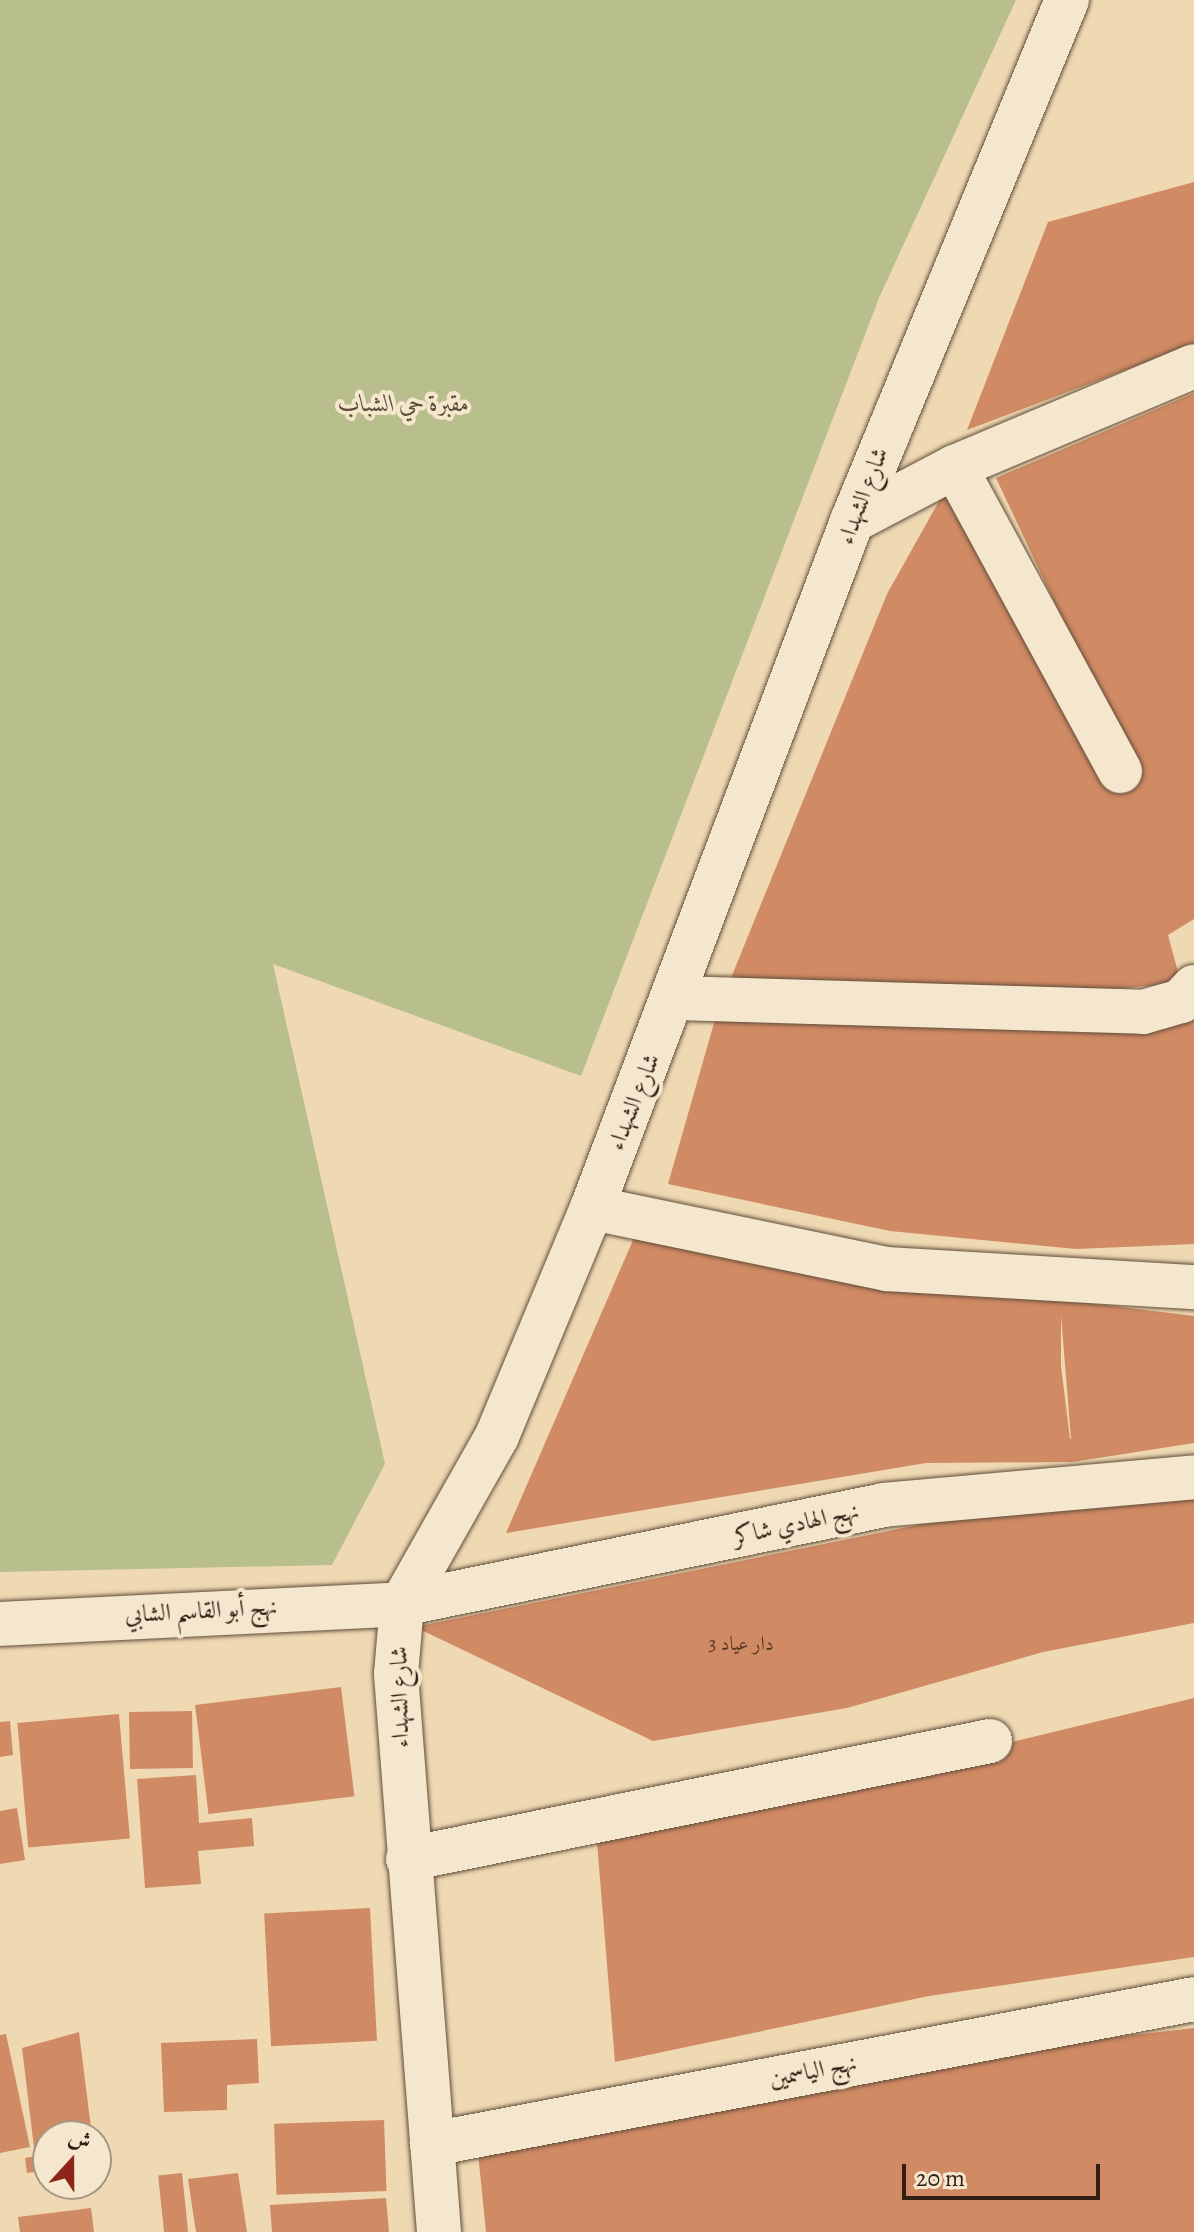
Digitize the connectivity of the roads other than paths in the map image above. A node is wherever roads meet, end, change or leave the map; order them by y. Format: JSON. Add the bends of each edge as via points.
{"nodes":[{"id":1,"x":1067,"y":0,"type":"edge"},
{"id":2,"x":1194,"y":366,"type":"edge"},
{"id":3,"x":955,"y":467,"type":"junction"},
{"id":4,"x":852,"y":521,"type":"junction"},
{"id":5,"x":1120,"y":771,"type":"dead end"},
{"id":6,"x":1194,"y":987,"type":"edge"},
{"id":7,"x":676,"y":998,"type":"junction"},
{"id":8,"x":592,"y":1208,"type":"junction"},
{"id":9,"x":1194,"y":1287,"type":"edge"},
{"id":10,"x":1194,"y":1477,"type":"edge"},
{"id":11,"x":402,"y":1604,"type":"junction"},
{"id":12,"x":0,"y":1624,"type":"edge"},
{"id":13,"x":990,"y":1741,"type":"dead end"},
{"id":14,"x":408,"y":1859,"type":"junction"},
{"id":15,"x":1194,"y":1999,"type":"edge"},
{"id":16,"x":432,"y":2144,"type":"junction"},
{"id":17,"x":439,"y":2232,"type":"edge"}],
"edges":[{"from":1,"to":4,"type":"street","name":"شارع الشهداء"},
{"from":2,"to":3,"type":"street"},
{"from":3,"to":4,"type":"street"},
{"from":3,"to":5,"type":"street"},
{"from":4,"to":7,"type":"street","name":"شارع الشهداء"},
{"from":6,"to":7,"type":"street","via":[[1181,1001],[1143,1012]]},
{"from":7,"to":8,"type":"street","name":"شارع الشهداء"},
{"from":8,"to":9,"type":"street","via":[[887,1269]]},
{"from":8,"to":11,"type":"street","name":"شارع الشهداء","via":[[485,1459]]},
{"from":10,"to":11,"type":"street","name":"نهج الهادي شاكر","via":[[883,1505]]},
{"from":11,"to":12,"type":"street","name":"نهج أبو القاسم الشابي"},
{"from":11,"to":14,"type":"street","name":"شارع الشهداء","via":[[396,1674]]},
{"from":13,"to":14,"type":"street"},
{"from":14,"to":16,"type":"street","name":"شارع الشهداء"},
{"from":15,"to":16,"type":"street","name":"نهج الياسمين"},
{"from":16,"to":17,"type":"street","name":"شارع الشهداء"}]}
